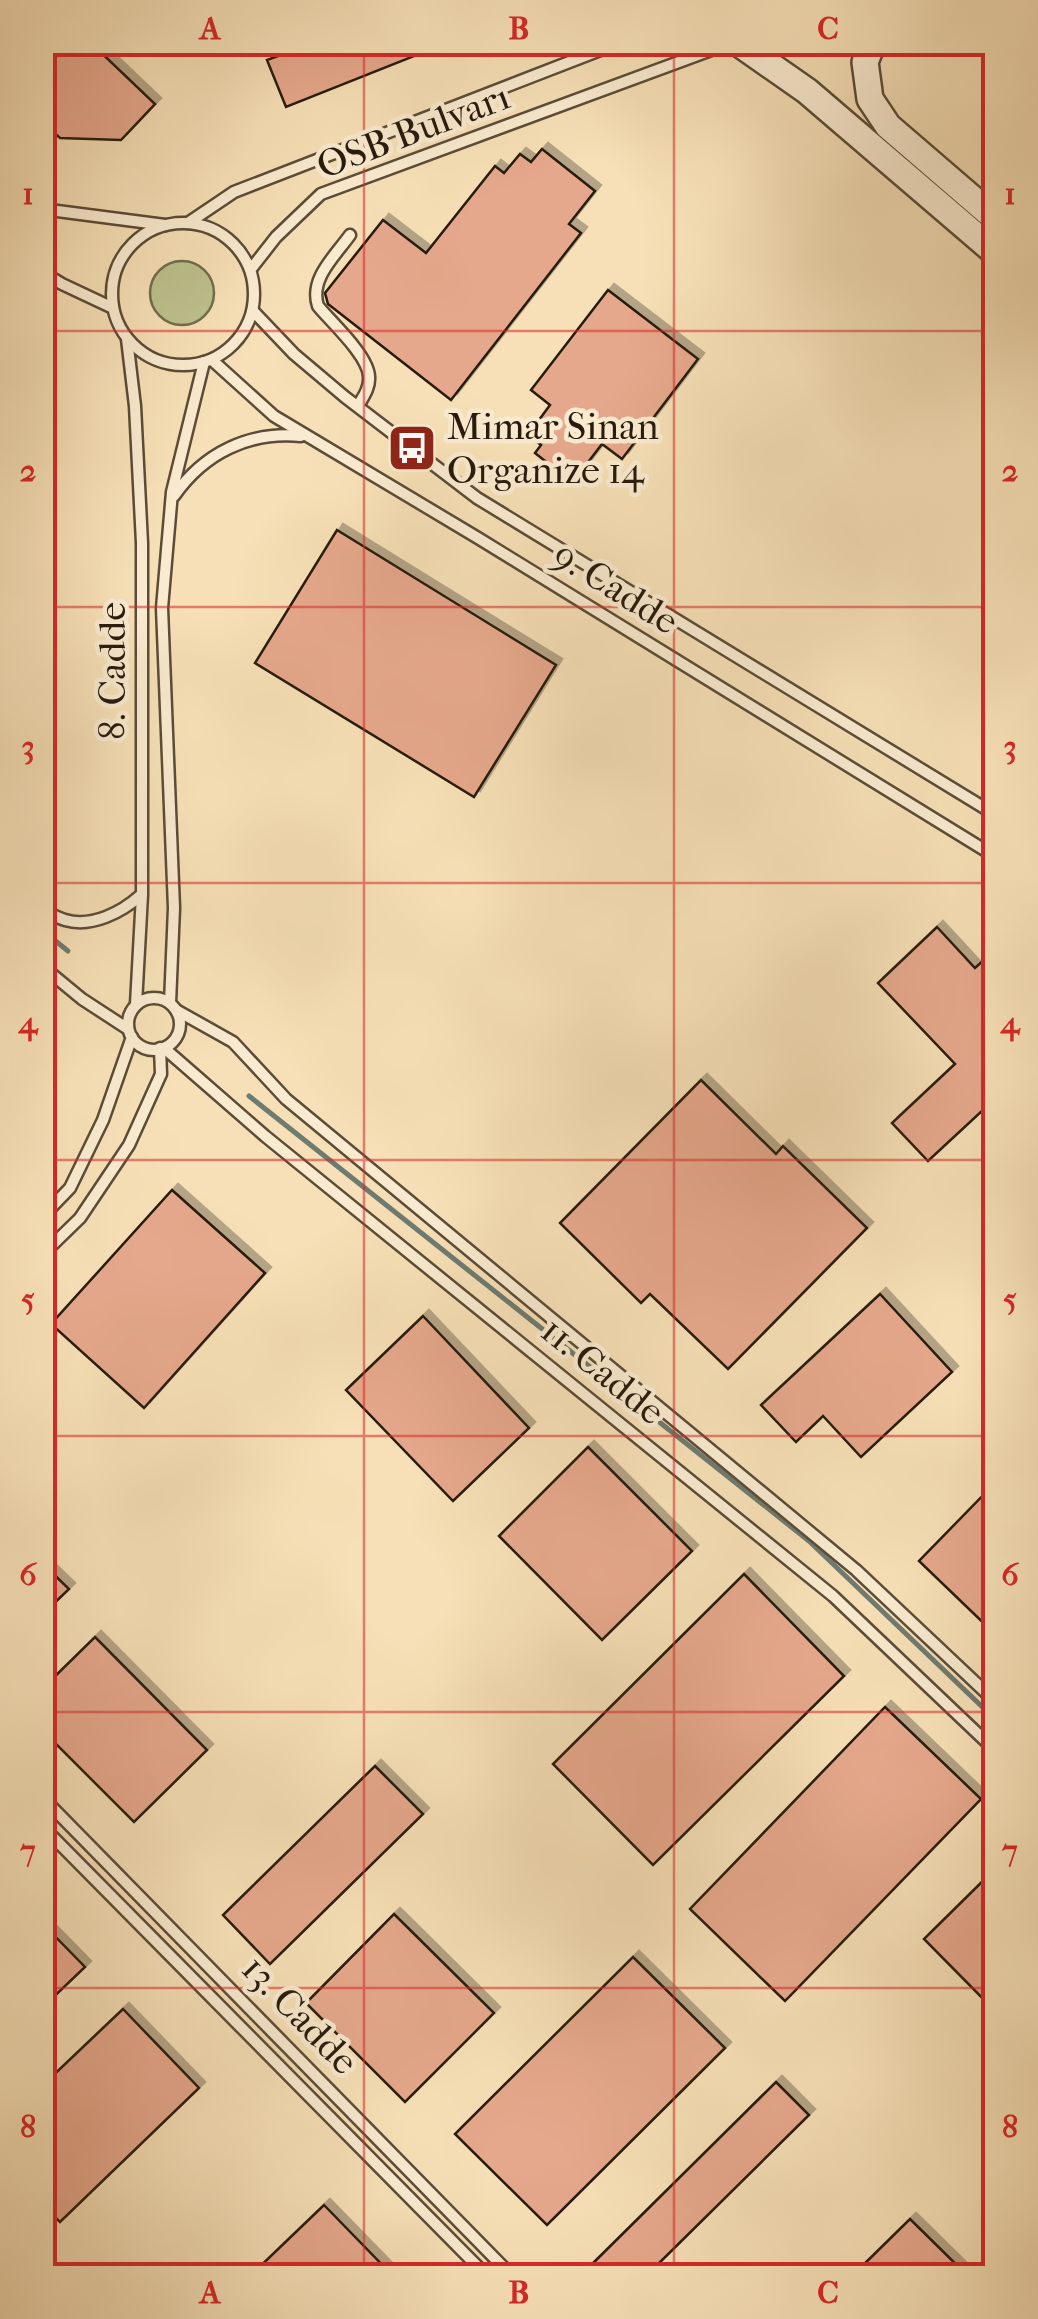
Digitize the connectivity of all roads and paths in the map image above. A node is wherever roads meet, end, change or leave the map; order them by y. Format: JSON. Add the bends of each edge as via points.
{"nodes":[{"id":1,"x":621,"y":42,"type":"edge"},
{"id":2,"x":735,"y":42,"type":"edge"},
{"id":3,"x":873,"y":42,"type":"edge"},
{"id":4,"x":42,"y":209,"type":"edge"},
{"id":5,"x":996,"y":219,"type":"edge"},
{"id":6,"x":188,"y":223,"type":"junction"},
{"id":7,"x":166,"y":225,"type":"junction"},
{"id":8,"x":350,"y":236,"type":"dead end"},
{"id":9,"x":996,"y":253,"type":"edge"},
{"id":10,"x":250,"y":269,"type":"junction"},
{"id":11,"x":42,"y":272,"type":"edge"},
{"id":12,"x":113,"y":308,"type":"junction"},
{"id":13,"x":253,"y":311,"type":"junction"},
{"id":14,"x":127,"y":339,"type":"junction"},
{"id":15,"x":208,"y":361,"type":"junction"},
{"id":16,"x":358,"y":406,"type":"junction"},
{"id":17,"x":306,"y":436,"type":"junction"},
{"id":18,"x":171,"y":501,"type":"junction"},
{"id":19,"x":996,"y":815,"type":"edge"},
{"id":20,"x":996,"y":857,"type":"edge"},
{"id":21,"x":142,"y":894,"type":"junction"},
{"id":22,"x":42,"y":910,"type":"edge"},
{"id":23,"x":42,"y":966,"type":"edge"},
{"id":24,"x":136,"y":1004,"type":"junction"},
{"id":25,"x":173,"y":1006,"type":"junction"},
{"id":26,"x":130,"y":1033,"type":"junction"},
{"id":27,"x":162,"y":1048,"type":"junction"},
{"id":28,"x":42,"y":1217,"type":"edge"},
{"id":29,"x":42,"y":1255,"type":"edge"},
{"id":30,"x":996,"y":1702,"type":"edge"},
{"id":31,"x":996,"y":1751,"type":"edge"},
{"id":32,"x":42,"y":1797,"type":"edge"},
{"id":33,"x":42,"y":1826,"type":"edge"},
{"id":34,"x":487,"y":2276,"type":"edge"},
{"id":35,"x":512,"y":2276,"type":"edge"}],
"edges":[{"from":1,"to":6,"type":"lane","name":"OSB Bulvarı","via":[[234,192]]},
{"from":2,"to":9,"type":"street","via":[[807,90]]},
{"from":2,"to":10,"type":"lane","name":"OSB Bulvarı","via":[[321,194]]},
{"from":3,"to":5,"type":"street","via":[[866,62],[870,99],[888,126]]},
{"from":4,"to":7,"type":"lane"},
{"from":6,"to":7,"type":"lane"},
{"from":6,"to":10,"type":"lane","via":[[226,237]]},
{"from":7,"to":12,"type":"lane","via":[[129,247],[112,286]]},
{"from":8,"to":16,"type":"lane","via":[[314,295],[370,373]]},
{"from":10,"to":13,"type":"lane"},
{"from":11,"to":12,"type":"lane"},
{"from":12,"to":14,"type":"lane"},
{"from":13,"to":15,"type":"lane","via":[[238,341]]},
{"from":13,"to":16,"type":"lane","name":"9. Cadde"},
{"from":14,"to":15,"type":"lane","via":[[166,364]]},
{"from":14,"to":21,"type":"lane","name":"8. Cadde","via":[[142,543]]},
{"from":15,"to":17,"type":"lane","name":"9. Cadde"},
{"from":15,"to":18,"type":"lane","name":"8. Cadde"},
{"from":16,"to":19,"type":"lane","name":"9. Cadde","via":[[477,498]]},
{"from":17,"to":18,"type":"lane","via":[[256,438],[223,450]]},
{"from":17,"to":20,"type":"lane","name":"9. Cadde"},
{"from":18,"to":25,"type":"lane","name":"8. Cadde","via":[[162,608]]},
{"from":21,"to":22,"type":"lane","via":[[91,920],[66,921]]},
{"from":21,"to":24,"type":"lane","name":"8. Cadde"},
{"from":23,"to":26,"type":"lane"},
{"from":24,"to":25,"type":"lane","via":[[153,998]]},
{"from":24,"to":26,"type":"lane"},
{"from":25,"to":27,"type":"lane","via":[[180,1018],[177,1036]]},
{"from":25,"to":30,"type":"lane","name":"11. Cadde","via":[[233,1042],[286,1099],[856,1570]]},
{"from":26,"to":27,"type":"lane","via":[[146,1048]]},
{"from":26,"to":28,"type":"lane","via":[[103,1120],[70,1188]]},
{"from":27,"to":29,"type":"lane","via":[[161,1074],[129,1145],[80,1218]]},
{"from":27,"to":31,"type":"lane","name":"11. Cadde","via":[[833,1596]]},
{"from":32,"to":35,"type":"lane","name":"13. Cadde"},
{"from":33,"to":34,"type":"lane","name":"13. Cadde"}]}
